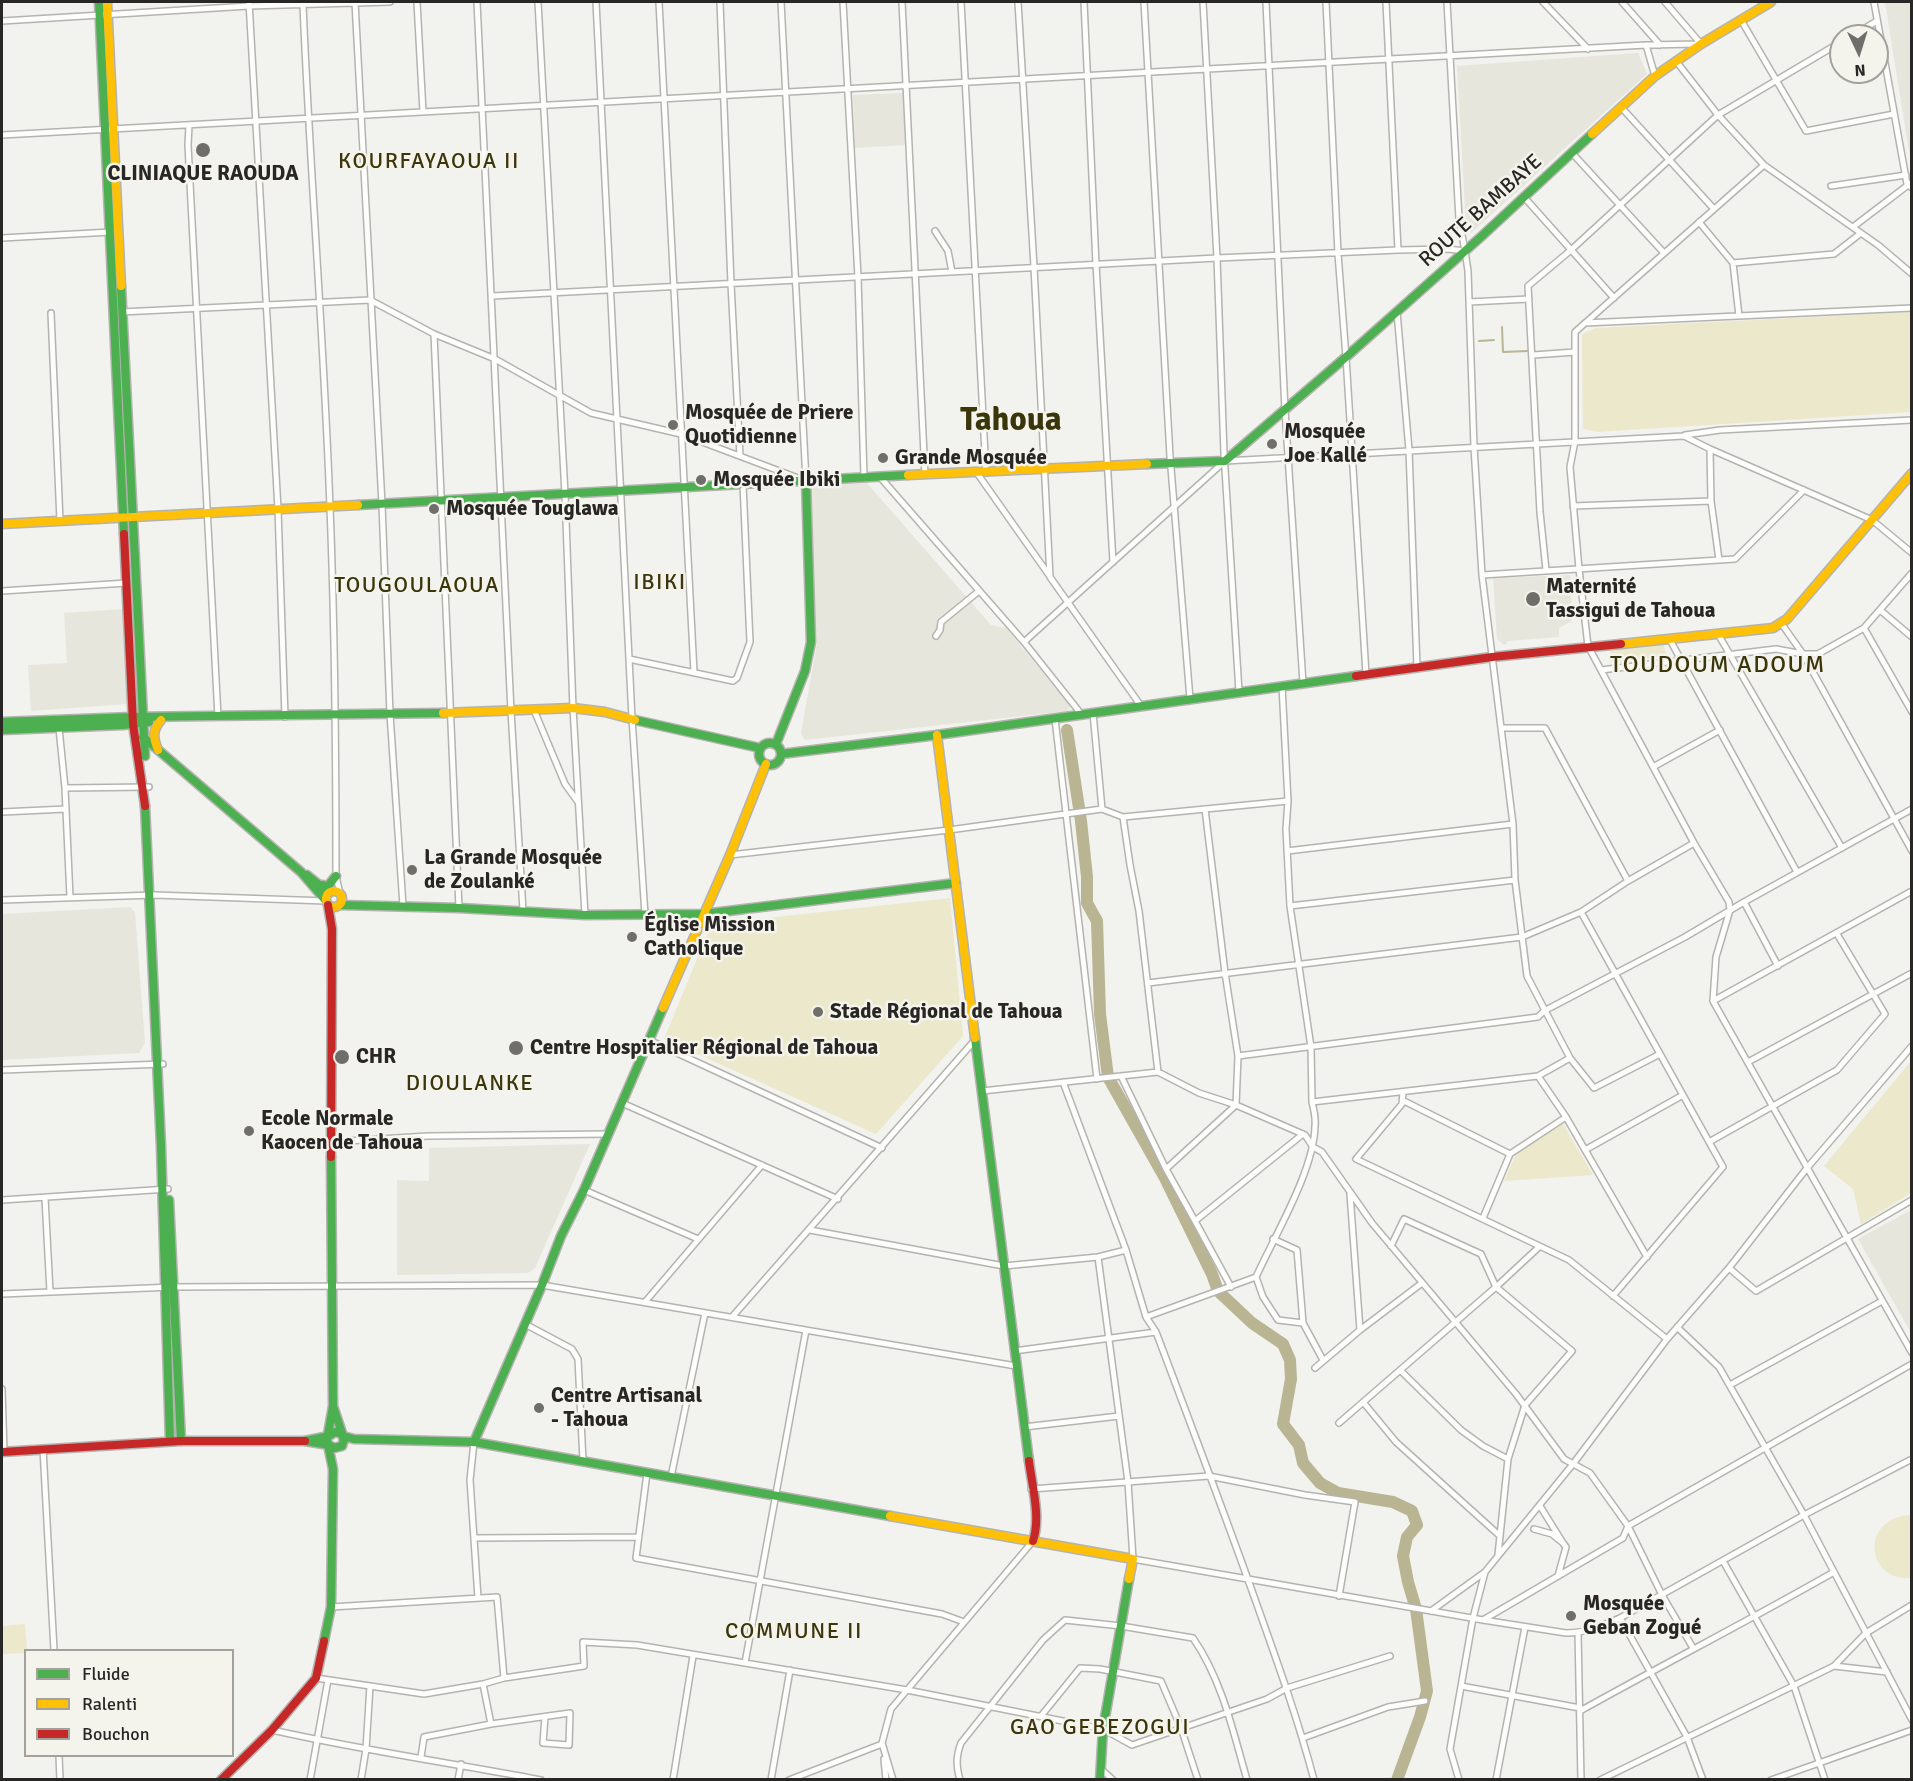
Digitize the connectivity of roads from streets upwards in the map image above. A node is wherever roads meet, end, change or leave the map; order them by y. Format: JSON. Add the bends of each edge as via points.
{"nodes":[{"id":1,"x":99,"y":2,"type":"edge"},
{"id":2,"x":107,"y":2,"type":"edge"},
{"id":3,"x":355,"y":2,"type":"edge"},
{"id":4,"x":390,"y":2,"type":"edge"},
{"id":5,"x":417,"y":2,"type":"edge"},
{"id":6,"x":477,"y":2,"type":"edge"},
{"id":7,"x":538,"y":2,"type":"edge"},
{"id":8,"x":596,"y":2,"type":"edge"},
{"id":9,"x":658,"y":2,"type":"edge"},
{"id":10,"x":720,"y":2,"type":"edge"},
{"id":11,"x":781,"y":2,"type":"edge"},
{"id":12,"x":843,"y":2,"type":"edge"},
{"id":13,"x":902,"y":2,"type":"edge"},
{"id":14,"x":961,"y":2,"type":"edge"},
{"id":15,"x":1018,"y":2,"type":"edge"},
{"id":16,"x":1084,"y":2,"type":"edge"},
{"id":17,"x":1144,"y":2,"type":"edge"},
{"id":18,"x":1203,"y":2,"type":"edge"},
{"id":19,"x":1266,"y":2,"type":"edge"},
{"id":20,"x":1326,"y":2,"type":"edge"},
{"id":21,"x":1386,"y":2,"type":"edge"},
{"id":22,"x":1447,"y":2,"type":"edge"},
{"id":23,"x":1543,"y":2,"type":"edge"},
{"id":24,"x":1622,"y":2,"type":"edge"},
{"id":25,"x":1665,"y":2,"type":"edge"},
{"id":26,"x":1771,"y":2,"type":"edge"},
{"id":27,"x":1874,"y":2,"type":"edge"},
{"id":28,"x":249,"y":4,"type":"edge"},
{"id":29,"x":303,"y":5,"type":"junction"},
{"id":30,"x":104,"y":15,"type":"junction"},
{"id":31,"x":1742,"y":20,"type":"junction"},
{"id":32,"x":2,"y":21,"type":"edge"},
{"id":33,"x":1877,"y":21,"type":"junction"},
{"id":34,"x":1872,"y":24,"type":"edge"},
{"id":35,"x":1701,"y":44,"type":"junction"},
{"id":36,"x":1646,"y":45,"type":"junction"},
{"id":37,"x":1660,"y":45,"type":"junction"},
{"id":38,"x":1588,"y":49,"type":"junction"},
{"id":39,"x":1829,"y":49,"type":"edge"},
{"id":40,"x":1450,"y":56,"type":"junction"},
{"id":41,"x":1389,"y":60,"type":"junction"},
{"id":42,"x":1676,"y":61,"type":"junction"},
{"id":43,"x":1329,"y":63,"type":"junction"},
{"id":44,"x":1270,"y":66,"type":"junction"},
{"id":45,"x":1206,"y":69,"type":"junction"},
{"id":46,"x":1148,"y":73,"type":"junction"},
{"id":47,"x":1088,"y":76,"type":"junction"},
{"id":48,"x":1655,"y":76,"type":"junction"},
{"id":49,"x":1022,"y":80,"type":"junction"},
{"id":50,"x":1777,"y":81,"type":"junction"},
{"id":51,"x":965,"y":83,"type":"junction"},
{"id":52,"x":906,"y":86,"type":"junction"},
{"id":53,"x":848,"y":89,"type":"junction"},
{"id":54,"x":785,"y":93,"type":"junction"},
{"id":55,"x":724,"y":96,"type":"junction"},
{"id":56,"x":664,"y":99,"type":"junction"},
{"id":57,"x":601,"y":103,"type":"junction"},
{"id":58,"x":544,"y":106,"type":"junction"},
{"id":59,"x":1622,"y":107,"type":"junction"},
{"id":60,"x":482,"y":109,"type":"junction"},
{"id":61,"x":423,"y":112,"type":"junction"},
{"id":62,"x":1894,"y":114,"type":"junction"},
{"id":63,"x":1718,"y":115,"type":"junction"},
{"id":64,"x":361,"y":116,"type":"junction"},
{"id":65,"x":308,"y":119,"type":"junction"},
{"id":66,"x":256,"y":122,"type":"junction"},
{"id":67,"x":189,"y":125,"type":"junction"},
{"id":68,"x":109,"y":130,"type":"junction"},
{"id":69,"x":2,"y":135,"type":"edge"},
{"id":70,"x":1572,"y":153,"type":"junction"},
{"id":71,"x":1669,"y":160,"type":"junction"},
{"id":72,"x":1764,"y":165,"type":"junction"},
{"id":73,"x":1906,"y":175,"type":"junction"},
{"id":74,"x":1910,"y":185,"type":"edge"},
{"id":75,"x":1831,"y":186,"type":"dead end"},
{"id":76,"x":1524,"y":197,"type":"junction"},
{"id":77,"x":1620,"y":206,"type":"junction"},
{"id":78,"x":1714,"y":209,"type":"junction"},
{"id":79,"x":1699,"y":222,"type":"junction"},
{"id":80,"x":1853,"y":227,"type":"junction"},
{"id":81,"x":935,"y":231,"type":"dead end"},
{"id":82,"x":114,"y":232,"type":"junction"},
{"id":83,"x":1861,"y":233,"type":"junction"},
{"id":84,"x":2,"y":238,"type":"edge"},
{"id":85,"x":1398,"y":250,"type":"junction"},
{"id":86,"x":1571,"y":250,"type":"junction"},
{"id":87,"x":1465,"y":251,"type":"junction"},
{"id":88,"x":1664,"y":253,"type":"junction"},
{"id":89,"x":1338,"y":254,"type":"junction"},
{"id":90,"x":1278,"y":256,"type":"junction"},
{"id":91,"x":1217,"y":258,"type":"junction"},
{"id":92,"x":1158,"y":260,"type":"junction"},
{"id":93,"x":1733,"y":263,"type":"junction"},
{"id":94,"x":1096,"y":264,"type":"junction"},
{"id":95,"x":1034,"y":267,"type":"junction"},
{"id":96,"x":975,"y":270,"type":"junction"},
{"id":97,"x":952,"y":272,"type":"junction"},
{"id":98,"x":915,"y":273,"type":"junction"},
{"id":99,"x":1911,"y":274,"type":"edge"},
{"id":100,"x":858,"y":277,"type":"junction"},
{"id":101,"x":794,"y":281,"type":"junction"},
{"id":102,"x":730,"y":284,"type":"junction"},
{"id":103,"x":674,"y":287,"type":"junction"},
{"id":104,"x":610,"y":289,"type":"junction"},
{"id":105,"x":554,"y":291,"type":"junction"},
{"id":106,"x":492,"y":296,"type":"junction"},
{"id":107,"x":1614,"y":298,"type":"junction"},
{"id":108,"x":1529,"y":299,"type":"junction"},
{"id":109,"x":370,"y":300,"type":"junction"},
{"id":110,"x":1469,"y":302,"type":"junction"},
{"id":111,"x":319,"y":304,"type":"junction"},
{"id":112,"x":267,"y":306,"type":"junction"},
{"id":113,"x":1911,"y":308,"type":"edge"},
{"id":114,"x":198,"y":309,"type":"junction"},
{"id":115,"x":1396,"y":312,"type":"junction"},
{"id":116,"x":118,"y":313,"type":"junction"},
{"id":117,"x":51,"y":314,"type":"dead end"},
{"id":118,"x":1739,"y":316,"type":"junction"},
{"id":119,"x":1585,"y":323,"type":"junction"},
{"id":120,"x":434,"y":334,"type":"junction"},
{"id":121,"x":1575,"y":352,"type":"junction"},
{"id":122,"x":1533,"y":355,"type":"junction"},
{"id":123,"x":1347,"y":357,"type":"junction"},
{"id":124,"x":495,"y":359,"type":"junction"},
{"id":125,"x":560,"y":396,"type":"junction"},
{"id":126,"x":1285,"y":410,"type":"junction"},
{"id":127,"x":617,"y":420,"type":"junction"},
{"id":128,"x":1911,"y":420,"type":"edge"},
{"id":129,"x":681,"y":434,"type":"junction"},
{"id":130,"x":1683,"y":435,"type":"junction"},
{"id":131,"x":1575,"y":441,"type":"junction"},
{"id":132,"x":1537,"y":444,"type":"junction"},
{"id":133,"x":1474,"y":447,"type":"junction"},
{"id":134,"x":1710,"y":449,"type":"junction"},
{"id":135,"x":1409,"y":450,"type":"junction"},
{"id":136,"x":1352,"y":454,"type":"junction"},
{"id":137,"x":740,"y":456,"type":"junction"},
{"id":138,"x":1288,"y":457,"type":"junction"},
{"id":139,"x":1225,"y":461,"type":"junction"},
{"id":140,"x":1171,"y":464,"type":"junction"},
{"id":141,"x":1107,"y":467,"type":"junction"},
{"id":142,"x":1045,"y":470,"type":"junction"},
{"id":143,"x":981,"y":473,"type":"junction"},
{"id":144,"x":1911,"y":473,"type":"edge"},
{"id":145,"x":926,"y":475,"type":"junction"},
{"id":146,"x":864,"y":477,"type":"junction"},
{"id":147,"x":880,"y":477,"type":"junction"},
{"id":148,"x":806,"y":481,"type":"junction"},
{"id":149,"x":743,"y":484,"type":"junction"},
{"id":150,"x":684,"y":488,"type":"junction"},
{"id":151,"x":1804,"y":490,"type":"junction"},
{"id":152,"x":621,"y":491,"type":"junction"},
{"id":153,"x":565,"y":494,"type":"junction"},
{"id":154,"x":502,"y":497,"type":"junction"},
{"id":155,"x":442,"y":501,"type":"junction"},
{"id":156,"x":1711,"y":501,"type":"junction"},
{"id":157,"x":382,"y":504,"type":"junction"},
{"id":158,"x":330,"y":506,"type":"junction"},
{"id":159,"x":1573,"y":506,"type":"junction"},
{"id":160,"x":1174,"y":507,"type":"junction"},
{"id":161,"x":278,"y":509,"type":"junction"},
{"id":162,"x":207,"y":513,"type":"junction"},
{"id":163,"x":128,"y":517,"type":"junction"},
{"id":164,"x":1872,"y":520,"type":"junction"},
{"id":165,"x":60,"y":521,"type":"junction"},
{"id":166,"x":2,"y":524,"type":"edge"},
{"id":167,"x":1911,"y":553,"type":"edge"},
{"id":168,"x":1719,"y":560,"type":"junction"},
{"id":169,"x":1113,"y":562,"type":"junction"},
{"id":170,"x":1578,"y":569,"type":"junction"},
{"id":171,"x":1546,"y":570,"type":"junction"},
{"id":172,"x":1911,"y":573,"type":"edge"},
{"id":173,"x":1482,"y":575,"type":"junction"},
{"id":174,"x":1050,"y":577,"type":"junction"},
{"id":175,"x":127,"y":583,"type":"junction"},
{"id":176,"x":2,"y":591,"type":"edge"},
{"id":177,"x":979,"y":591,"type":"junction"},
{"id":178,"x":1067,"y":603,"type":"junction"},
{"id":179,"x":1880,"y":610,"type":"junction"},
{"id":180,"x":1781,"y":623,"type":"junction"},
{"id":181,"x":1864,"y":628,"type":"junction"},
{"id":182,"x":1718,"y":634,"type":"junction"},
{"id":183,"x":936,"y":636,"type":"dead end"},
{"id":184,"x":1911,"y":637,"type":"edge"},
{"id":185,"x":1669,"y":638,"type":"junction"},
{"id":186,"x":1024,"y":642,"type":"junction"},
{"id":187,"x":1588,"y":646,"type":"junction"},
{"id":188,"x":1730,"y":654,"type":"junction"},
{"id":189,"x":1803,"y":654,"type":"junction"},
{"id":190,"x":1492,"y":657,"type":"junction"},
{"id":191,"x":629,"y":659,"type":"junction"},
{"id":192,"x":1681,"y":660,"type":"junction"},
{"id":193,"x":1417,"y":667,"type":"junction"},
{"id":194,"x":1601,"y":670,"type":"junction"},
{"id":195,"x":694,"y":672,"type":"junction"},
{"id":196,"x":1365,"y":674,"type":"junction"},
{"id":197,"x":1303,"y":683,"type":"junction"},
{"id":198,"x":1282,"y":686,"type":"junction"},
{"id":199,"x":1239,"y":692,"type":"junction"},
{"id":200,"x":1190,"y":699,"type":"junction"},
{"id":201,"x":1141,"y":706,"type":"junction"},
{"id":202,"x":573,"y":708,"type":"junction"},
{"id":203,"x":534,"y":710,"type":"junction"},
{"id":204,"x":511,"y":711,"type":"junction"},
{"id":205,"x":1911,"y":712,"type":"edge"},
{"id":206,"x":452,"y":713,"type":"junction"},
{"id":207,"x":1093,"y":713,"type":"junction"},
{"id":208,"x":390,"y":714,"type":"junction"},
{"id":209,"x":1082,"y":715,"type":"junction"},
{"id":210,"x":336,"y":716,"type":"junction"},
{"id":211,"x":218,"y":717,"type":"junction"},
{"id":212,"x":285,"y":717,"type":"junction"},
{"id":213,"x":171,"y":718,"type":"junction"},
{"id":214,"x":632,"y":718,"type":"junction"},
{"id":215,"x":1055,"y":718,"type":"junction"},
{"id":216,"x":137,"y":720,"type":"junction"},
{"id":217,"x":161,"y":720,"type":"junction"},
{"id":218,"x":2,"y":722,"type":"edge"},
{"id":219,"x":1501,"y":728,"type":"junction"},
{"id":220,"x":59,"y":729,"type":"junction"},
{"id":221,"x":2,"y":730,"type":"edge"},
{"id":222,"x":1720,"y":730,"type":"junction"},
{"id":223,"x":937,"y":735,"type":"junction"},
{"id":224,"x":143,"y":737,"type":"junction"},
{"id":225,"x":776,"y":744,"type":"junction"},
{"id":226,"x":760,"y":748,"type":"junction"},
{"id":227,"x":158,"y":750,"type":"junction"},
{"id":228,"x":781,"y":754,"type":"junction"},
{"id":229,"x":766,"y":764,"type":"junction"},
{"id":230,"x":1653,"y":767,"type":"junction"},
{"id":231,"x":146,"y":787,"type":"junction"},
{"id":232,"x":65,"y":788,"type":"junction"},
{"id":233,"x":1288,"y":801,"type":"junction"},
{"id":234,"x":579,"y":803,"type":"junction"},
{"id":235,"x":66,"y":809,"type":"junction"},
{"id":236,"x":1102,"y":809,"type":"junction"},
{"id":237,"x":1205,"y":809,"type":"junction"},
{"id":238,"x":1911,"y":809,"type":"edge"},
{"id":239,"x":2,"y":812,"type":"edge"},
{"id":240,"x":1066,"y":813,"type":"junction"},
{"id":241,"x":1123,"y":817,"type":"junction"},
{"id":242,"x":1894,"y":819,"type":"junction"},
{"id":243,"x":1513,"y":824,"type":"junction"},
{"id":244,"x":949,"y":830,"type":"junction"},
{"id":245,"x":1694,"y":843,"type":"junction"},
{"id":246,"x":1842,"y":848,"type":"junction"},
{"id":247,"x":1287,"y":851,"type":"junction"},
{"id":248,"x":1911,"y":851,"type":"edge"},
{"id":249,"x":730,"y":855,"type":"junction"},
{"id":250,"x":301,"y":872,"type":"junction"},
{"id":251,"x":1797,"y":872,"type":"junction"},
{"id":252,"x":336,"y":876,"type":"junction"},
{"id":253,"x":1515,"y":880,"type":"junction"},
{"id":254,"x":1628,"y":881,"type":"junction"},
{"id":255,"x":956,"y":883,"type":"junction"},
{"id":256,"x":322,"y":885,"type":"junction"},
{"id":257,"x":1911,"y":891,"type":"edge"},
{"id":258,"x":152,"y":895,"type":"junction"},
{"id":259,"x":70,"y":897,"type":"junction"},
{"id":260,"x":2,"y":900,"type":"edge"},
{"id":261,"x":327,"y":900,"type":"junction"},
{"id":262,"x":340,"y":901,"type":"junction"},
{"id":263,"x":1744,"y":902,"type":"junction"},
{"id":264,"x":403,"y":906,"type":"junction"},
{"id":265,"x":1290,"y":906,"type":"junction"},
{"id":266,"x":459,"y":908,"type":"junction"},
{"id":267,"x":1730,"y":910,"type":"junction"},
{"id":268,"x":523,"y":911,"type":"junction"},
{"id":269,"x":1581,"y":912,"type":"junction"},
{"id":270,"x":704,"y":914,"type":"junction"},
{"id":271,"x":585,"y":915,"type":"junction"},
{"id":272,"x":645,"y":915,"type":"junction"},
{"id":273,"x":332,"y":928,"type":"junction"},
{"id":274,"x":1837,"y":934,"type":"junction"},
{"id":275,"x":1522,"y":937,"type":"junction"},
{"id":276,"x":1297,"y":965,"type":"junction"},
{"id":277,"x":1778,"y":966,"type":"junction"},
{"id":278,"x":1225,"y":973,"type":"junction"},
{"id":279,"x":1911,"y":973,"type":"edge"},
{"id":280,"x":1616,"y":975,"type":"junction"},
{"id":281,"x":1148,"y":983,"type":"junction"},
{"id":282,"x":1873,"y":994,"type":"junction"},
{"id":283,"x":1713,"y":1001,"type":"junction"},
{"id":284,"x":1544,"y":1011,"type":"junction"},
{"id":285,"x":649,"y":1040,"type":"junction"},
{"id":286,"x":975,"y":1040,"type":"junction"},
{"id":287,"x":1911,"y":1046,"type":"edge"},
{"id":288,"x":1311,"y":1047,"type":"junction"},
{"id":289,"x":1660,"y":1053,"type":"junction"},
{"id":290,"x":1238,"y":1056,"type":"junction"},
{"id":291,"x":1570,"y":1058,"type":"junction"},
{"id":292,"x":1748,"y":1062,"type":"junction"},
{"id":293,"x":160,"y":1064,"type":"junction"},
{"id":294,"x":2,"y":1070,"type":"edge"},
{"id":295,"x":1158,"y":1072,"type":"junction"},
{"id":296,"x":1121,"y":1076,"type":"junction"},
{"id":297,"x":1538,"y":1076,"type":"junction"},
{"id":298,"x":1096,"y":1079,"type":"junction"},
{"id":299,"x":1063,"y":1082,"type":"junction"},
{"id":300,"x":982,"y":1091,"type":"junction"},
{"id":301,"x":1403,"y":1092,"type":"junction"},
{"id":302,"x":1683,"y":1095,"type":"junction"},
{"id":303,"x":1404,"y":1101,"type":"junction"},
{"id":304,"x":1312,"y":1102,"type":"junction"},
{"id":305,"x":622,"y":1103,"type":"junction"},
{"id":306,"x":1236,"y":1105,"type":"junction"},
{"id":307,"x":1773,"y":1107,"type":"junction"},
{"id":308,"x":1566,"y":1117,"type":"junction"},
{"id":309,"x":608,"y":1134,"type":"junction"},
{"id":310,"x":1303,"y":1134,"type":"junction"},
{"id":311,"x":331,"y":1142,"type":"junction"},
{"id":312,"x":1709,"y":1142,"type":"junction"},
{"id":313,"x":1313,"y":1147,"type":"junction"},
{"id":314,"x":882,"y":1148,"type":"junction"},
{"id":315,"x":1585,"y":1150,"type":"junction"},
{"id":316,"x":1510,"y":1154,"type":"junction"},
{"id":317,"x":1356,"y":1159,"type":"junction"},
{"id":318,"x":762,"y":1165,"type":"junction"},
{"id":319,"x":1351,"y":1166,"type":"dead end"},
{"id":320,"x":1808,"y":1168,"type":"junction"},
{"id":321,"x":1166,"y":1169,"type":"junction"},
{"id":322,"x":165,"y":1189,"type":"junction"},
{"id":323,"x":584,"y":1190,"type":"junction"},
{"id":324,"x":1350,"y":1192,"type":"junction"},
{"id":325,"x":45,"y":1198,"type":"junction"},
{"id":326,"x":838,"y":1198,"type":"junction"},
{"id":327,"x":2,"y":1200,"type":"edge"},
{"id":328,"x":1911,"y":1200,"type":"edge"},
{"id":329,"x":1483,"y":1218,"type":"junction"},
{"id":330,"x":1195,"y":1221,"type":"junction"},
{"id":331,"x":810,"y":1230,"type":"junction"},
{"id":332,"x":1846,"y":1238,"type":"junction"},
{"id":333,"x":698,"y":1239,"type":"junction"},
{"id":334,"x":1273,"y":1239,"type":"junction"},
{"id":335,"x":1391,"y":1246,"type":"junction"},
{"id":336,"x":1539,"y":1247,"type":"junction"},
{"id":337,"x":1126,"y":1250,"type":"junction"},
{"id":338,"x":1098,"y":1257,"type":"junction"},
{"id":339,"x":1647,"y":1257,"type":"junction"},
{"id":340,"x":1004,"y":1266,"type":"junction"},
{"id":341,"x":1729,"y":1268,"type":"junction"},
{"id":342,"x":1256,"y":1278,"type":"junction"},
{"id":343,"x":1422,"y":1283,"type":"junction"},
{"id":344,"x":542,"y":1285,"type":"junction"},
{"id":345,"x":332,"y":1286,"type":"junction"},
{"id":346,"x":170,"y":1287,"type":"junction"},
{"id":347,"x":1231,"y":1287,"type":"junction"},
{"id":348,"x":1496,"y":1287,"type":"junction"},
{"id":349,"x":51,"y":1292,"type":"junction"},
{"id":350,"x":2,"y":1294,"type":"edge"},
{"id":351,"x":1613,"y":1296,"type":"junction"},
{"id":352,"x":1882,"y":1301,"type":"junction"},
{"id":353,"x":645,"y":1302,"type":"junction"},
{"id":354,"x":705,"y":1313,"type":"junction"},
{"id":355,"x":732,"y":1317,"type":"junction"},
{"id":356,"x":1146,"y":1317,"type":"junction"},
{"id":357,"x":1303,"y":1323,"type":"junction"},
{"id":358,"x":1455,"y":1323,"type":"junction"},
{"id":359,"x":525,"y":1324,"type":"junction"},
{"id":360,"x":1677,"y":1327,"type":"junction"},
{"id":361,"x":806,"y":1330,"type":"junction"},
{"id":362,"x":1360,"y":1330,"type":"junction"},
{"id":363,"x":1156,"y":1332,"type":"junction"},
{"id":364,"x":1109,"y":1339,"type":"junction"},
{"id":365,"x":1667,"y":1339,"type":"junction"},
{"id":366,"x":1014,"y":1351,"type":"junction"},
{"id":367,"x":1911,"y":1353,"type":"edge"},
{"id":368,"x":1323,"y":1360,"type":"junction"},
{"id":369,"x":1911,"y":1364,"type":"edge"},
{"id":370,"x":1016,"y":1366,"type":"junction"},
{"id":371,"x":1314,"y":1368,"type":"dead end"},
{"id":372,"x":1400,"y":1370,"type":"junction"},
{"id":373,"x":1730,"y":1385,"type":"junction"},
{"id":374,"x":2,"y":1389,"type":"edge"},
{"id":375,"x":1363,"y":1402,"type":"junction"},
{"id":376,"x":1525,"y":1405,"type":"junction"},
{"id":377,"x":333,"y":1406,"type":"junction"},
{"id":378,"x":1119,"y":1416,"type":"junction"},
{"id":379,"x":1339,"y":1423,"type":"dead end"},
{"id":380,"x":1024,"y":1427,"type":"junction"},
{"id":381,"x":329,"y":1440,"type":"junction"},
{"id":382,"x":170,"y":1441,"type":"junction"},
{"id":383,"x":181,"y":1441,"type":"junction"},
{"id":384,"x":343,"y":1441,"type":"junction"},
{"id":385,"x":474,"y":1442,"type":"junction"},
{"id":386,"x":1767,"y":1448,"type":"junction"},
{"id":387,"x":43,"y":1449,"type":"junction"},
{"id":388,"x":3,"y":1452,"type":"edge"},
{"id":389,"x":1508,"y":1459,"type":"junction"},
{"id":390,"x":1911,"y":1459,"type":"edge"},
{"id":391,"x":583,"y":1461,"type":"junction"},
{"id":392,"x":1573,"y":1464,"type":"junction"},
{"id":393,"x":333,"y":1469,"type":"junction"},
{"id":394,"x":647,"y":1473,"type":"junction"},
{"id":395,"x":1209,"y":1476,"type":"junction"},
{"id":396,"x":670,"y":1477,"type":"junction"},
{"id":397,"x":1128,"y":1482,"type":"junction"},
{"id":398,"x":1031,"y":1489,"type":"junction"},
{"id":399,"x":776,"y":1495,"type":"junction"},
{"id":400,"x":1540,"y":1506,"type":"junction"},
{"id":401,"x":1804,"y":1515,"type":"junction"},
{"id":402,"x":1628,"y":1526,"type":"junction"},
{"id":403,"x":1534,"y":1529,"type":"dead end"},
{"id":404,"x":1500,"y":1536,"type":"junction"},
{"id":405,"x":638,"y":1537,"type":"junction"},
{"id":406,"x":475,"y":1538,"type":"junction"},
{"id":407,"x":1033,"y":1541,"type":"junction"},
{"id":408,"x":1563,"y":1543,"type":"junction"},
{"id":409,"x":1498,"y":1557,"type":"junction"},
{"id":410,"x":1133,"y":1559,"type":"junction"},
{"id":411,"x":1723,"y":1561,"type":"junction"},
{"id":412,"x":1485,"y":1572,"type":"junction"},
{"id":413,"x":1834,"y":1572,"type":"junction"},
{"id":414,"x":1558,"y":1576,"type":"junction"},
{"id":415,"x":760,"y":1580,"type":"junction"},
{"id":416,"x":1248,"y":1580,"type":"junction"},
{"id":417,"x":1662,"y":1595,"type":"junction"},
{"id":418,"x":1339,"y":1596,"type":"junction"},
{"id":419,"x":478,"y":1598,"type":"junction"},
{"id":420,"x":1911,"y":1605,"type":"edge"},
{"id":421,"x":331,"y":1607,"type":"junction"},
{"id":422,"x":1431,"y":1611,"type":"junction"},
{"id":423,"x":1755,"y":1617,"type":"junction"},
{"id":424,"x":1473,"y":1618,"type":"junction"},
{"id":425,"x":1620,"y":1618,"type":"junction"},
{"id":426,"x":1483,"y":1620,"type":"junction"},
{"id":427,"x":964,"y":1622,"type":"junction"},
{"id":428,"x":1121,"y":1626,"type":"junction"},
{"id":429,"x":1525,"y":1627,"type":"junction"},
{"id":430,"x":1578,"y":1633,"type":"junction"},
{"id":431,"x":1866,"y":1633,"type":"junction"},
{"id":432,"x":1693,"y":1648,"type":"junction"},
{"id":433,"x":54,"y":1649,"type":"edge"},
{"id":434,"x":693,"y":1656,"type":"junction"},
{"id":435,"x":1390,"y":1656,"type":"dead end"},
{"id":436,"x":745,"y":1663,"type":"junction"},
{"id":437,"x":1834,"y":1666,"type":"junction"},
{"id":438,"x":790,"y":1670,"type":"junction"},
{"id":439,"x":1113,"y":1672,"type":"junction"},
{"id":440,"x":1650,"y":1672,"type":"junction"},
{"id":441,"x":1887,"y":1672,"type":"junction"},
{"id":442,"x":316,"y":1678,"type":"junction"},
{"id":443,"x":504,"y":1678,"type":"junction"},
{"id":444,"x":328,"y":1680,"type":"junction"},
{"id":445,"x":483,"y":1684,"type":"junction"},
{"id":446,"x":370,"y":1686,"type":"junction"},
{"id":447,"x":1461,"y":1686,"type":"junction"},
{"id":448,"x":1794,"y":1686,"type":"junction"},
{"id":449,"x":1287,"y":1688,"type":"junction"},
{"id":450,"x":907,"y":1690,"type":"junction"},
{"id":451,"x":1512,"y":1695,"type":"junction"},
{"id":452,"x":1425,"y":1701,"type":"dead end"},
{"id":453,"x":989,"y":1706,"type":"junction"},
{"id":454,"x":1580,"y":1710,"type":"junction"},
{"id":455,"x":1227,"y":1712,"type":"junction"},
{"id":456,"x":1041,"y":1716,"type":"junction"},
{"id":457,"x":545,"y":1717,"type":"junction"},
{"id":458,"x":1911,"y":1720,"type":"edge"},
{"id":459,"x":491,"y":1724,"type":"junction"},
{"id":460,"x":1103,"y":1728,"type":"junction"},
{"id":461,"x":1181,"y":1728,"type":"junction"},
{"id":462,"x":272,"y":1730,"type":"junction"},
{"id":463,"x":1911,"y":1730,"type":"edge"},
{"id":464,"x":1687,"y":1737,"type":"junction"},
{"id":465,"x":1303,"y":1738,"type":"junction"},
{"id":466,"x":317,"y":1740,"type":"junction"},
{"id":467,"x":882,"y":1743,"type":"junction"},
{"id":468,"x":366,"y":1749,"type":"junction"},
{"id":469,"x":59,"y":1757,"type":"edge"},
{"id":470,"x":421,"y":1757,"type":"junction"},
{"id":471,"x":1819,"y":1763,"type":"junction"},
{"id":472,"x":461,"y":1764,"type":"junction"},
{"id":473,"x":1101,"y":1769,"type":"junction"},
{"id":474,"x":802,"y":1777,"type":"edge"},
{"id":475,"x":60,"y":1779,"type":"edge"},
{"id":476,"x":221,"y":1779,"type":"edge"},
{"id":477,"x":310,"y":1779,"type":"edge"},
{"id":478,"x":361,"y":1779,"type":"edge"},
{"id":479,"x":458,"y":1779,"type":"edge"},
{"id":480,"x":541,"y":1779,"type":"edge"},
{"id":481,"x":673,"y":1779,"type":"edge"},
{"id":482,"x":771,"y":1779,"type":"edge"},
{"id":483,"x":789,"y":1779,"type":"edge"},
{"id":484,"x":886,"y":1779,"type":"edge"},
{"id":485,"x":893,"y":1779,"type":"edge"},
{"id":486,"x":960,"y":1779,"type":"edge"},
{"id":487,"x":1100,"y":1779,"type":"edge"},
{"id":488,"x":1113,"y":1779,"type":"edge"},
{"id":489,"x":1198,"y":1779,"type":"edge"},
{"id":490,"x":1247,"y":1779,"type":"edge"},
{"id":491,"x":1314,"y":1779,"type":"edge"},
{"id":492,"x":1459,"y":1779,"type":"edge"},
{"id":493,"x":1496,"y":1779,"type":"edge"},
{"id":494,"x":1581,"y":1779,"type":"edge"},
{"id":495,"x":1600,"y":1779,"type":"edge"},
{"id":496,"x":1703,"y":1779,"type":"edge"},
{"id":497,"x":1771,"y":1779,"type":"edge"},
{"id":498,"x":1825,"y":1779,"type":"edge"}],
"edges":[{"from":1,"to":30,"type":"street"},
{"from":2,"to":30,"type":"street"},
{"from":3,"to":4,"type":"street"},
{"from":3,"to":29,"type":"street"},
{"from":3,"to":64,"type":"street"},
{"from":5,"to":61,"type":"street"},
{"from":6,"to":60,"type":"street"},
{"from":7,"to":58,"type":"street"},
{"from":8,"to":57,"type":"street"},
{"from":9,"to":56,"type":"street"},
{"from":10,"to":55,"type":"street"},
{"from":11,"to":54,"type":"street"},
{"from":12,"to":53,"type":"street"},
{"from":13,"to":52,"type":"street"},
{"from":14,"to":51,"type":"street"},
{"from":15,"to":49,"type":"street"},
{"from":16,"to":47,"type":"street"},
{"from":17,"to":46,"type":"street"},
{"from":18,"to":45,"type":"street"},
{"from":19,"to":44,"type":"street"},
{"from":20,"to":43,"type":"street"},
{"from":21,"to":41,"type":"street"},
{"from":22,"to":40,"type":"street"},
{"from":23,"to":38,"type":"street"},
{"from":24,"to":37,"type":"street"},
{"from":25,"to":35,"type":"street"},
{"from":26,"to":31,"type":"street","name":"ROUTE BAMBAYE"},
{"from":27,"to":33,"type":"street"},
{"from":28,"to":29,"type":"street"},
{"from":28,"to":30,"type":"street"},
{"from":28,"to":66,"type":"street"},
{"from":29,"to":65,"type":"street"},
{"from":30,"to":32,"type":"street"},
{"from":30,"to":68,"type":"street"},
{"from":31,"to":35,"type":"street","name":"ROUTE BAMBAYE"},
{"from":31,"to":50,"type":"street"},
{"from":33,"to":34,"type":"street"},
{"from":33,"to":62,"type":"street"},
{"from":35,"to":37,"type":"street"},
{"from":35,"to":42,"type":"street","name":"ROUTE BAMBAYE"},
{"from":36,"to":37,"type":"street"},
{"from":36,"to":38,"type":"street"},
{"from":36,"to":48,"type":"street"},
{"from":38,"to":40,"type":"street"},
{"from":39,"to":50,"type":"street"},
{"from":40,"to":41,"type":"street"},
{"from":40,"to":87,"type":"street","via":[[1459,219]]},
{"from":41,"to":43,"type":"street"},
{"from":41,"to":85,"type":"street"},
{"from":42,"to":48,"type":"street","name":"ROUTE BAMBAYE"},
{"from":42,"to":63,"type":"street"},
{"from":43,"to":44,"type":"street"},
{"from":43,"to":89,"type":"street"},
{"from":44,"to":45,"type":"street"},
{"from":44,"to":90,"type":"street"},
{"from":45,"to":46,"type":"street"},
{"from":45,"to":91,"type":"street"},
{"from":46,"to":47,"type":"street"},
{"from":46,"to":92,"type":"street"},
{"from":47,"to":49,"type":"street"},
{"from":47,"to":94,"type":"street"},
{"from":48,"to":59,"type":"street","name":"ROUTE BAMBAYE"},
{"from":49,"to":51,"type":"street"},
{"from":49,"to":95,"type":"street"},
{"from":50,"to":62,"type":"street","via":[[1806,131]]},
{"from":50,"to":63,"type":"street"},
{"from":51,"to":52,"type":"street"},
{"from":51,"to":96,"type":"street"},
{"from":52,"to":53,"type":"street"},
{"from":52,"to":98,"type":"street"},
{"from":53,"to":54,"type":"street"},
{"from":53,"to":100,"type":"street"},
{"from":54,"to":55,"type":"street"},
{"from":54,"to":101,"type":"street"},
{"from":55,"to":56,"type":"street"},
{"from":55,"to":102,"type":"street"},
{"from":56,"to":57,"type":"street"},
{"from":56,"to":103,"type":"street"},
{"from":57,"to":58,"type":"street"},
{"from":57,"to":104,"type":"street"},
{"from":58,"to":60,"type":"street"},
{"from":58,"to":105,"type":"street"},
{"from":59,"to":70,"type":"street","name":"ROUTE BAMBAYE"},
{"from":59,"to":71,"type":"street"},
{"from":60,"to":61,"type":"street"},
{"from":60,"to":106,"type":"street"},
{"from":61,"to":64,"type":"street"},
{"from":62,"to":73,"type":"street"},
{"from":63,"to":71,"type":"street"},
{"from":63,"to":72,"type":"street"},
{"from":64,"to":65,"type":"street"},
{"from":64,"to":109,"type":"street"},
{"from":65,"to":66,"type":"street"},
{"from":65,"to":111,"type":"street"},
{"from":66,"to":67,"type":"street"},
{"from":66,"to":112,"type":"street"},
{"from":67,"to":68,"type":"street"},
{"from":67,"to":114,"type":"street"},
{"from":68,"to":69,"type":"street"},
{"from":68,"to":82,"type":"street"},
{"from":70,"to":76,"type":"street","name":"ROUTE BAMBAYE"},
{"from":70,"to":77,"type":"street"},
{"from":71,"to":77,"type":"street"},
{"from":71,"to":78,"type":"street"},
{"from":72,"to":78,"type":"street"},
{"from":72,"to":80,"type":"street"},
{"from":73,"to":74,"type":"street"},
{"from":73,"to":75,"type":"street"},
{"from":74,"to":80,"type":"street"},
{"from":76,"to":86,"type":"street"},
{"from":76,"to":87,"type":"street","name":"ROUTE BAMBAYE"},
{"from":77,"to":86,"type":"street"},
{"from":77,"to":88,"type":"street"},
{"from":78,"to":79,"type":"street"},
{"from":79,"to":88,"type":"street"},
{"from":79,"to":93,"type":"street"},
{"from":80,"to":83,"type":"street"},
{"from":81,"to":97,"type":"street","via":[[948,251]]},
{"from":82,"to":84,"type":"street"},
{"from":82,"to":116,"type":"street"},
{"from":83,"to":93,"type":"street","via":[[1834,254]]},
{"from":83,"to":99,"type":"street"},
{"from":85,"to":87,"type":"street"},
{"from":85,"to":89,"type":"street"},
{"from":86,"to":107,"type":"street"},
{"from":86,"to":108,"type":"street","via":[[1528,286]]},
{"from":87,"to":110,"type":"street"},
{"from":87,"to":115,"type":"street","name":"ROUTE BAMBAYE"},
{"from":88,"to":107,"type":"street"},
{"from":89,"to":90,"type":"street"},
{"from":89,"to":123,"type":"street"},
{"from":90,"to":91,"type":"street"},
{"from":90,"to":126,"type":"street"},
{"from":91,"to":92,"type":"street"},
{"from":91,"to":139,"type":"street"},
{"from":92,"to":94,"type":"street"},
{"from":92,"to":140,"type":"street"},
{"from":93,"to":118,"type":"street"},
{"from":94,"to":95,"type":"street"},
{"from":94,"to":141,"type":"street"},
{"from":95,"to":96,"type":"street"},
{"from":95,"to":142,"type":"street"},
{"from":96,"to":97,"type":"street"},
{"from":96,"to":143,"type":"street"},
{"from":97,"to":98,"type":"street"},
{"from":98,"to":100,"type":"street"},
{"from":98,"to":145,"type":"street"},
{"from":100,"to":101,"type":"street"},
{"from":100,"to":146,"type":"street"},
{"from":101,"to":102,"type":"street"},
{"from":101,"to":148,"type":"street"},
{"from":102,"to":103,"type":"street"},
{"from":102,"to":137,"type":"street"},
{"from":103,"to":104,"type":"street"},
{"from":103,"to":129,"type":"street"},
{"from":104,"to":105,"type":"street"},
{"from":104,"to":127,"type":"street"},
{"from":105,"to":106,"type":"street"},
{"from":105,"to":125,"type":"street"},
{"from":106,"to":124,"type":"street"},
{"from":107,"to":119,"type":"street"},
{"from":108,"to":110,"type":"street"},
{"from":108,"to":122,"type":"street"},
{"from":109,"to":111,"type":"street"},
{"from":109,"to":120,"type":"street"},
{"from":109,"to":157,"type":"street"},
{"from":110,"to":133,"type":"street"},
{"from":111,"to":112,"type":"street"},
{"from":111,"to":158,"type":"street"},
{"from":112,"to":114,"type":"street"},
{"from":112,"to":161,"type":"street"},
{"from":113,"to":118,"type":"street"},
{"from":114,"to":116,"type":"street"},
{"from":114,"to":162,"type":"street"},
{"from":115,"to":123,"type":"street","name":"ROUTE BAMBAYE"},
{"from":115,"to":135,"type":"street"},
{"from":116,"to":163,"type":"street"},
{"from":117,"to":165,"type":"street"},
{"from":118,"to":119,"type":"street"},
{"from":119,"to":121,"type":"street","via":[[1575,332]]},
{"from":120,"to":124,"type":"street"},
{"from":120,"to":155,"type":"street"},
{"from":121,"to":122,"type":"street"},
{"from":121,"to":131,"type":"street"},
{"from":122,"to":132,"type":"street"},
{"from":123,"to":126,"type":"street","name":"ROUTE BAMBAYE"},
{"from":123,"to":136,"type":"street"},
{"from":124,"to":125,"type":"street"},
{"from":124,"to":154,"type":"street"},
{"from":125,"to":127,"type":"street","via":[[591,413]]},
{"from":125,"to":153,"type":"street"},
{"from":126,"to":138,"type":"street"},
{"from":126,"to":139,"type":"street","name":"ROUTE BAMBAYE"},
{"from":127,"to":129,"type":"street"},
{"from":127,"to":152,"type":"street"},
{"from":128,"to":130,"type":"street"},
{"from":129,"to":137,"type":"street"},
{"from":129,"to":150,"type":"street"},
{"from":130,"to":131,"type":"street"},
{"from":130,"to":134,"type":"street"},
{"from":131,"to":132,"type":"street"},
{"from":131,"to":159,"type":"street","via":[[1570,467]]},
{"from":132,"to":133,"type":"street"},
{"from":132,"to":171,"type":"street"},
{"from":133,"to":135,"type":"street"},
{"from":133,"to":173,"type":"street"},
{"from":134,"to":151,"type":"street"},
{"from":134,"to":156,"type":"street"},
{"from":135,"to":136,"type":"street"},
{"from":135,"to":193,"type":"street"},
{"from":136,"to":138,"type":"street"},
{"from":136,"to":196,"type":"street"},
{"from":137,"to":148,"type":"street"},
{"from":138,"to":139,"type":"street"},
{"from":138,"to":197,"type":"street"},
{"from":139,"to":140,"type":"street"},
{"from":139,"to":160,"type":"street"},
{"from":139,"to":199,"type":"street"},
{"from":140,"to":141,"type":"street"},
{"from":140,"to":160,"type":"street"},
{"from":141,"to":142,"type":"street"},
{"from":141,"to":169,"type":"street"},
{"from":142,"to":143,"type":"street"},
{"from":142,"to":174,"type":"street"},
{"from":143,"to":145,"type":"street"},
{"from":143,"to":174,"type":"street"},
{"from":144,"to":164,"type":"street"},
{"from":145,"to":147,"type":"street"},
{"from":146,"to":147,"type":"street"},
{"from":146,"to":148,"type":"street"},
{"from":147,"to":177,"type":"street"},
{"from":148,"to":149,"type":"street"},
{"from":148,"to":225,"type":"street","via":[[811,642],[805,671]]},
{"from":149,"to":150,"type":"street"},
{"from":149,"to":195,"type":"street","via":[[750,642],[733,681]]},
{"from":150,"to":152,"type":"street"},
{"from":150,"to":195,"type":"street"},
{"from":151,"to":164,"type":"street"},
{"from":151,"to":168,"type":"street","via":[[1736,559]]},
{"from":152,"to":153,"type":"street"},
{"from":152,"to":191,"type":"street"},
{"from":153,"to":154,"type":"street"},
{"from":153,"to":202,"type":"street"},
{"from":154,"to":155,"type":"street"},
{"from":154,"to":204,"type":"street"},
{"from":155,"to":157,"type":"street"},
{"from":155,"to":206,"type":"street"},
{"from":156,"to":159,"type":"street"},
{"from":156,"to":168,"type":"street"},
{"from":157,"to":158,"type":"street"},
{"from":157,"to":208,"type":"street"},
{"from":158,"to":161,"type":"street"},
{"from":158,"to":210,"type":"street"},
{"from":159,"to":170,"type":"street"},
{"from":160,"to":169,"type":"street"},
{"from":160,"to":200,"type":"street"},
{"from":161,"to":162,"type":"street"},
{"from":161,"to":212,"type":"street"},
{"from":162,"to":163,"type":"street"},
{"from":162,"to":211,"type":"street"},
{"from":163,"to":165,"type":"street"},
{"from":163,"to":175,"type":"street"},
{"from":163,"to":216,"type":"street"},
{"from":164,"to":167,"type":"street"},
{"from":164,"to":180,"type":"street"},
{"from":165,"to":166,"type":"street"},
{"from":168,"to":170,"type":"street"},
{"from":169,"to":178,"type":"street"},
{"from":170,"to":171,"type":"street"},
{"from":170,"to":187,"type":"street"},
{"from":171,"to":173,"type":"street"},
{"from":172,"to":179,"type":"street"},
{"from":173,"to":190,"type":"street"},
{"from":174,"to":178,"type":"street"},
{"from":175,"to":176,"type":"street"},
{"from":175,"to":216,"type":"street"},
{"from":177,"to":183,"type":"street","via":[[941,622]]},
{"from":177,"to":186,"type":"street"},
{"from":178,"to":186,"type":"street"},
{"from":178,"to":201,"type":"street"},
{"from":179,"to":181,"type":"street"},
{"from":179,"to":184,"type":"street"},
{"from":180,"to":182,"type":"street","via":[[1773,628]]},
{"from":180,"to":189,"type":"street"},
{"from":181,"to":189,"type":"street","via":[[1818,654]]},
{"from":181,"to":205,"type":"street"},
{"from":182,"to":185,"type":"street"},
{"from":182,"to":188,"type":"street"},
{"from":185,"to":187,"type":"street"},
{"from":185,"to":192,"type":"street"},
{"from":186,"to":209,"type":"street"},
{"from":187,"to":190,"type":"street"},
{"from":187,"to":194,"type":"street"},
{"from":188,"to":189,"type":"street","via":[[1776,649]]},
{"from":188,"to":192,"type":"street"},
{"from":188,"to":246,"type":"street"},
{"from":189,"to":242,"type":"street"},
{"from":190,"to":193,"type":"street"},
{"from":190,"to":219,"type":"street"},
{"from":191,"to":195,"type":"street"},
{"from":191,"to":214,"type":"street"},
{"from":192,"to":194,"type":"street"},
{"from":192,"to":222,"type":"street"},
{"from":193,"to":196,"type":"street"},
{"from":194,"to":230,"type":"street"},
{"from":196,"to":197,"type":"street"},
{"from":197,"to":198,"type":"street"},
{"from":198,"to":199,"type":"street"},
{"from":198,"to":233,"type":"street"},
{"from":199,"to":200,"type":"street"},
{"from":200,"to":201,"type":"street"},
{"from":201,"to":207,"type":"street"},
{"from":202,"to":203,"type":"street"},
{"from":202,"to":214,"type":"street"},
{"from":202,"to":234,"type":"street"},
{"from":203,"to":204,"type":"street"},
{"from":203,"to":234,"type":"street","via":[[564,784]]},
{"from":204,"to":206,"type":"street"},
{"from":204,"to":268,"type":"street"},
{"from":206,"to":208,"type":"street"},
{"from":206,"to":266,"type":"street"},
{"from":207,"to":209,"type":"street"},
{"from":207,"to":236,"type":"street"},
{"from":208,"to":210,"type":"street"},
{"from":208,"to":264,"type":"street"},
{"from":209,"to":215,"type":"street"},
{"from":210,"to":212,"type":"street"},
{"from":210,"to":252,"type":"street"},
{"from":211,"to":212,"type":"street"},
{"from":211,"to":213,"type":"street"},
{"from":213,"to":216,"type":"street"},
{"from":213,"to":217,"type":"street"},
{"from":214,"to":226,"type":"street"},
{"from":214,"to":272,"type":"street"},
{"from":215,"to":223,"type":"street"},
{"from":215,"to":240,"type":"street"},
{"from":216,"to":217,"type":"street"},
{"from":216,"to":218,"type":"street"},
{"from":216,"to":220,"type":"street"},
{"from":216,"to":224,"type":"street"},
{"from":216,"to":231,"type":"street"},
{"from":217,"to":227,"type":"street","via":[[153,734]]},
{"from":219,"to":243,"type":"street"},
{"from":219,"to":254,"type":"street","via":[[1545,728]]},
{"from":220,"to":221,"type":"street"},
{"from":220,"to":232,"type":"street"},
{"from":222,"to":230,"type":"street"},
{"from":222,"to":251,"type":"street"},
{"from":223,"to":228,"type":"street"},
{"from":223,"to":244,"type":"street"},
{"from":224,"to":227,"type":"street"},
{"from":224,"to":231,"type":"street"},
{"from":225,"to":226,"type":"street"},
{"from":225,"to":228,"type":"street"},
{"from":226,"to":229,"type":"street","via":[[759,756]]},
{"from":227,"to":250,"type":"street"},
{"from":228,"to":229,"type":"street","via":[[776,763]]},
{"from":229,"to":249,"type":"street"},
{"from":230,"to":245,"type":"street"},
{"from":231,"to":232,"type":"street"},
{"from":231,"to":258,"type":"street"},
{"from":232,"to":235,"type":"street"},
{"from":233,"to":237,"type":"street"},
{"from":233,"to":247,"type":"street"},
{"from":234,"to":271,"type":"street"},
{"from":235,"to":239,"type":"street"},
{"from":235,"to":259,"type":"street"},
{"from":236,"to":240,"type":"street"},
{"from":236,"to":241,"type":"street"},
{"from":237,"to":241,"type":"street"},
{"from":237,"to":278,"type":"street"},
{"from":238,"to":242,"type":"street"},
{"from":240,"to":244,"type":"street"},
{"from":240,"to":298,"type":"street"},
{"from":241,"to":281,"type":"street"},
{"from":242,"to":246,"type":"street"},
{"from":242,"to":248,"type":"street"},
{"from":243,"to":247,"type":"street"},
{"from":243,"to":253,"type":"street"},
{"from":244,"to":249,"type":"street"},
{"from":244,"to":255,"type":"street"},
{"from":245,"to":254,"type":"street"},
{"from":245,"to":267,"type":"street"},
{"from":246,"to":251,"type":"street"},
{"from":247,"to":265,"type":"street"},
{"from":249,"to":270,"type":"street"},
{"from":250,"to":256,"type":"street"},
{"from":250,"to":261,"type":"street"},
{"from":251,"to":263,"type":"street"},
{"from":252,"to":256,"type":"street","via":[[328,886]]},
{"from":252,"to":261,"type":"street"},
{"from":252,"to":262,"type":"street"},
{"from":253,"to":265,"type":"street"},
{"from":253,"to":275,"type":"street"},
{"from":254,"to":269,"type":"street"},
{"from":255,"to":270,"type":"street"},
{"from":255,"to":286,"type":"street"},
{"from":256,"to":261,"type":"street"},
{"from":257,"to":274,"type":"street"},
{"from":258,"to":259,"type":"street"},
{"from":258,"to":261,"type":"street"},
{"from":258,"to":293,"type":"street"},
{"from":259,"to":260,"type":"street"},
{"from":261,"to":262,"type":"street","via":[[332,907]]},
{"from":261,"to":262,"type":"street","via":[[333,891]]},
{"from":261,"to":273,"type":"street"},
{"from":262,"to":264,"type":"street"},
{"from":262,"to":273,"type":"street"},
{"from":263,"to":267,"type":"street"},
{"from":263,"to":277,"type":"street"},
{"from":264,"to":266,"type":"street"},
{"from":265,"to":276,"type":"street"},
{"from":266,"to":268,"type":"street"},
{"from":267,"to":280,"type":"street"},
{"from":267,"to":283,"type":"street","via":[[1716,957]]},
{"from":268,"to":271,"type":"street"},
{"from":269,"to":275,"type":"street"},
{"from":269,"to":280,"type":"street"},
{"from":270,"to":272,"type":"street"},
{"from":270,"to":285,"type":"street"},
{"from":271,"to":272,"type":"street"},
{"from":273,"to":311,"type":"street"},
{"from":274,"to":277,"type":"street"},
{"from":274,"to":282,"type":"street"},
{"from":275,"to":276,"type":"street"},
{"from":275,"to":284,"type":"street","via":[[1527,976]]},
{"from":276,"to":278,"type":"street"},
{"from":276,"to":288,"type":"street"},
{"from":277,"to":283,"type":"street"},
{"from":278,"to":281,"type":"street"},
{"from":278,"to":290,"type":"street"},
{"from":279,"to":282,"type":"street"},
{"from":280,"to":284,"type":"street"},
{"from":280,"to":289,"type":"street"},
{"from":281,"to":295,"type":"street"},
{"from":282,"to":292,"type":"street"},
{"from":282,"to":307,"type":"street","via":[[1885,1014],[1837,1070]]},
{"from":283,"to":292,"type":"street"},
{"from":284,"to":288,"type":"street","via":[[1538,1017]]},
{"from":284,"to":291,"type":"street"},
{"from":285,"to":305,"type":"street"},
{"from":285,"to":314,"type":"street"},
{"from":286,"to":300,"type":"street"},
{"from":286,"to":314,"type":"street"},
{"from":287,"to":320,"type":"street"},
{"from":288,"to":290,"type":"street"},
{"from":288,"to":304,"type":"street"},
{"from":289,"to":291,"type":"street","via":[[1594,1088]]},
{"from":289,"to":302,"type":"street"},
{"from":290,"to":306,"type":"street"},
{"from":291,"to":297,"type":"street"},
{"from":292,"to":307,"type":"street"},
{"from":293,"to":294,"type":"street"},
{"from":293,"to":322,"type":"street"},
{"from":295,"to":296,"type":"street"},
{"from":295,"to":306,"type":"street","via":[[1199,1093]]},
{"from":296,"to":298,"type":"street"},
{"from":296,"to":321,"type":"street"},
{"from":297,"to":301,"type":"street"},
{"from":297,"to":308,"type":"street"},
{"from":298,"to":299,"type":"street"},
{"from":299,"to":300,"type":"street"},
{"from":299,"to":337,"type":"street"},
{"from":300,"to":340,"type":"street"},
{"from":301,"to":303,"type":"street"},
{"from":301,"to":304,"type":"street"},
{"from":302,"to":312,"type":"street"},
{"from":302,"to":315,"type":"street"},
{"from":303,"to":316,"type":"street"},
{"from":303,"to":317,"type":"street"},
{"from":304,"to":313,"type":"street","via":[[1316,1124]]},
{"from":305,"to":309,"type":"street"},
{"from":305,"to":318,"type":"street"},
{"from":306,"to":310,"type":"street"},
{"from":306,"to":321,"type":"street"},
{"from":307,"to":312,"type":"street"},
{"from":307,"to":320,"type":"street"},
{"from":308,"to":315,"type":"street"},
{"from":308,"to":316,"type":"street"},
{"from":309,"to":311,"type":"street","via":[[428,1136]]},
{"from":309,"to":323,"type":"street"},
{"from":310,"to":313,"type":"street"},
{"from":310,"to":330,"type":"street"},
{"from":311,"to":345,"type":"street"},
{"from":312,"to":339,"type":"street","via":[[1723,1167]]},
{"from":313,"to":324,"type":"street","via":[[1322,1152]]},
{"from":313,"to":334,"type":"street"},
{"from":314,"to":326,"type":"street"},
{"from":315,"to":339,"type":"street"},
{"from":316,"to":329,"type":"street"},
{"from":317,"to":319,"type":"street"},
{"from":317,"to":329,"type":"street"},
{"from":318,"to":326,"type":"street"},
{"from":318,"to":333,"type":"street"},
{"from":320,"to":332,"type":"street"},
{"from":320,"to":341,"type":"street"},
{"from":321,"to":330,"type":"street"},
{"from":322,"to":325,"type":"street"},
{"from":322,"to":346,"type":"street"},
{"from":323,"to":333,"type":"street"},
{"from":323,"to":344,"type":"street"},
{"from":324,"to":335,"type":"street"},
{"from":324,"to":362,"type":"street"},
{"from":325,"to":327,"type":"street"},
{"from":325,"to":349,"type":"street"},
{"from":326,"to":331,"type":"street"},
{"from":328,"to":332,"type":"street"},
{"from":329,"to":336,"type":"street"},
{"from":330,"to":347,"type":"street"},
{"from":331,"to":340,"type":"street"},
{"from":331,"to":355,"type":"street"},
{"from":332,"to":341,"type":"street","via":[[1756,1291]]},
{"from":332,"to":352,"type":"street"},
{"from":333,"to":353,"type":"street"},
{"from":334,"to":342,"type":"street"},
{"from":334,"to":357,"type":"street","via":[[1297,1250]]},
{"from":335,"to":343,"type":"street"},
{"from":335,"to":348,"type":"street","via":[[1404,1219],[1481,1254]]},
{"from":336,"to":348,"type":"street"},
{"from":336,"to":351,"type":"street","via":[[1569,1260]]},
{"from":337,"to":338,"type":"street"},
{"from":337,"to":356,"type":"street"},
{"from":338,"to":340,"type":"street"},
{"from":338,"to":364,"type":"street"},
{"from":339,"to":351,"type":"street"},
{"from":340,"to":366,"type":"street"},
{"from":341,"to":360,"type":"street"},
{"from":342,"to":347,"type":"street"},
{"from":342,"to":357,"type":"street","via":[[1278,1320]]},
{"from":343,"to":358,"type":"street"},
{"from":343,"to":362,"type":"street"},
{"from":344,"to":345,"type":"street"},
{"from":344,"to":353,"type":"street"},
{"from":344,"to":359,"type":"street"},
{"from":345,"to":346,"type":"street"},
{"from":345,"to":377,"type":"street"},
{"from":346,"to":349,"type":"street"},
{"from":346,"to":382,"type":"street"},
{"from":346,"to":383,"type":"street"},
{"from":347,"to":356,"type":"street"},
{"from":348,"to":358,"type":"street"},
{"from":348,"to":376,"type":"street","via":[[1572,1351]]},
{"from":349,"to":350,"type":"street"},
{"from":351,"to":365,"type":"street"},
{"from":352,"to":367,"type":"street"},
{"from":352,"to":373,"type":"street"},
{"from":353,"to":354,"type":"street"},
{"from":354,"to":355,"type":"street"},
{"from":354,"to":396,"type":"street"},
{"from":355,"to":361,"type":"street"},
{"from":356,"to":363,"type":"street"},
{"from":357,"to":368,"type":"street"},
{"from":358,"to":372,"type":"street"},
{"from":358,"to":376,"type":"street"},
{"from":359,"to":385,"type":"street"},
{"from":359,"to":391,"type":"street","via":[[572,1349],[578,1359]]},
{"from":360,"to":365,"type":"street"},
{"from":360,"to":373,"type":"street","via":[[1719,1367]]},
{"from":361,"to":370,"type":"street"},
{"from":361,"to":399,"type":"street"},
{"from":362,"to":368,"type":"street"},
{"from":363,"to":364,"type":"street"},
{"from":363,"to":395,"type":"street"},
{"from":364,"to":366,"type":"street"},
{"from":364,"to":378,"type":"street"},
{"from":365,"to":392,"type":"street"},
{"from":366,"to":370,"type":"street"},
{"from":368,"to":371,"type":"street"},
{"from":369,"to":386,"type":"street"},
{"from":370,"to":380,"type":"street"},
{"from":372,"to":375,"type":"street"},
{"from":372,"to":389,"type":"street","via":[[1461,1430]]},
{"from":373,"to":386,"type":"street"},
{"from":374,"to":388,"type":"street"},
{"from":375,"to":379,"type":"street"},
{"from":375,"to":404,"type":"street","via":[[1396,1442]]},
{"from":376,"to":389,"type":"street"},
{"from":376,"to":392,"type":"street","via":[[1564,1459]]},
{"from":377,"to":381,"type":"street"},
{"from":377,"to":384,"type":"street"},
{"from":378,"to":380,"type":"street"},
{"from":378,"to":397,"type":"street"},
{"from":380,"to":398,"type":"street"},
{"from":381,"to":383,"type":"street"},
{"from":381,"to":384,"type":"street","via":[[337,1448]]},
{"from":381,"to":384,"type":"street","via":[[335,1432]]},
{"from":381,"to":393,"type":"street"},
{"from":382,"to":383,"type":"street"},
{"from":382,"to":387,"type":"street"},
{"from":384,"to":385,"type":"street"},
{"from":384,"to":393,"type":"street"},
{"from":385,"to":391,"type":"street"},
{"from":385,"to":406,"type":"street","via":[[470,1480]]},
{"from":386,"to":401,"type":"street"},
{"from":386,"to":402,"type":"street"},
{"from":387,"to":388,"type":"street"},
{"from":387,"to":433,"type":"street"},
{"from":389,"to":404,"type":"street"},
{"from":390,"to":401,"type":"street"},
{"from":391,"to":394,"type":"street"},
{"from":392,"to":400,"type":"street"},
{"from":392,"to":402,"type":"street","via":[[1590,1473]]},
{"from":393,"to":421,"type":"street"},
{"from":394,"to":396,"type":"street"},
{"from":394,"to":405,"type":"street"},
{"from":395,"to":397,"type":"street"},
{"from":395,"to":416,"type":"street"},
{"from":395,"to":418,"type":"street","via":[[1355,1502]]},
{"from":396,"to":399,"type":"street"},
{"from":397,"to":398,"type":"street"},
{"from":397,"to":410,"type":"street"},
{"from":398,"to":407,"type":"street","via":[[1036,1520]]},
{"from":399,"to":407,"type":"street"},
{"from":399,"to":415,"type":"street"},
{"from":400,"to":408,"type":"street"},
{"from":400,"to":409,"type":"street"},
{"from":401,"to":411,"type":"street"},
{"from":401,"to":413,"type":"street"},
{"from":402,"to":414,"type":"street","via":[[1623,1538]]},
{"from":402,"to":417,"type":"street"},
{"from":403,"to":408,"type":"street","via":[[1552,1534]]},
{"from":404,"to":409,"type":"street"},
{"from":405,"to":406,"type":"street"},
{"from":405,"to":415,"type":"street","via":[[636,1558]]},
{"from":406,"to":419,"type":"street"},
{"from":407,"to":410,"type":"street"},
{"from":407,"to":427,"type":"street"},
{"from":408,"to":414,"type":"street","via":[[1566,1547]]},
{"from":409,"to":412,"type":"street"},
{"from":410,"to":416,"type":"street"},
{"from":410,"to":428,"type":"street"},
{"from":411,"to":417,"type":"street"},
{"from":411,"to":423,"type":"street"},
{"from":412,"to":422,"type":"street"},
{"from":412,"to":424,"type":"street"},
{"from":413,"to":423,"type":"street"},
{"from":413,"to":431,"type":"street"},
{"from":414,"to":426,"type":"street"},
{"from":415,"to":427,"type":"street","via":[[942,1614]]},
{"from":415,"to":436,"type":"street"},
{"from":416,"to":418,"type":"street"},
{"from":416,"to":449,"type":"street"},
{"from":417,"to":425,"type":"street"},
{"from":417,"to":432,"type":"street"},
{"from":418,"to":422,"type":"street"},
{"from":419,"to":421,"type":"street"},
{"from":419,"to":443,"type":"street","via":[[497,1597]]},
{"from":420,"to":431,"type":"street"},
{"from":421,"to":442,"type":"street"},
{"from":422,"to":424,"type":"street"},
{"from":423,"to":432,"type":"street"},
{"from":423,"to":448,"type":"street"},
{"from":424,"to":426,"type":"street"},
{"from":424,"to":447,"type":"street"},
{"from":425,"to":430,"type":"street"},
{"from":425,"to":440,"type":"street"},
{"from":426,"to":429,"type":"street"},
{"from":427,"to":450,"type":"street"},
{"from":428,"to":439,"type":"street"},
{"from":428,"to":453,"type":"street","via":[[1065,1620],[1043,1640]]},
{"from":428,"to":455,"type":"street","via":[[1193,1638],[1207,1658]]},
{"from":429,"to":430,"type":"street"},
{"from":429,"to":451,"type":"street"},
{"from":430,"to":454,"type":"street"},
{"from":431,"to":437,"type":"street"},
{"from":431,"to":441,"type":"street"},
{"from":432,"to":440,"type":"street"},
{"from":434,"to":436,"type":"street"},
{"from":434,"to":443,"type":"street","via":[[637,1645],[583,1642],[584,1666]]},
{"from":434,"to":481,"type":"street"},
{"from":435,"to":449,"type":"street"},
{"from":436,"to":438,"type":"street"},
{"from":437,"to":441,"type":"street"},
{"from":437,"to":448,"type":"street"},
{"from":438,"to":450,"type":"street"},
{"from":438,"to":482,"type":"street"},
{"from":439,"to":456,"type":"street","via":[[1080,1668]]},
{"from":439,"to":460,"type":"street"},
{"from":439,"to":461,"type":"street","via":[[1161,1681]]},
{"from":440,"to":454,"type":"street"},
{"from":440,"to":464,"type":"street"},
{"from":441,"to":458,"type":"street"},
{"from":442,"to":444,"type":"street"},
{"from":442,"to":462,"type":"street"},
{"from":443,"to":445,"type":"street"},
{"from":444,"to":446,"type":"street"},
{"from":444,"to":466,"type":"street"},
{"from":445,"to":446,"type":"street","via":[[424,1694]]},
{"from":445,"to":459,"type":"street"},
{"from":446,"to":468,"type":"street"},
{"from":447,"to":451,"type":"street"},
{"from":447,"to":492,"type":"street","via":[[1450,1749]]},
{"from":448,"to":464,"type":"street"},
{"from":448,"to":471,"type":"street"},
{"from":449,"to":455,"type":"street"},
{"from":449,"to":465,"type":"street"},
{"from":450,"to":453,"type":"street"},
{"from":450,"to":467,"type":"street","via":[[891,1709]]},
{"from":451,"to":454,"type":"street"},
{"from":451,"to":493,"type":"street"},
{"from":452,"to":465,"type":"street","via":[[1388,1707]]},
{"from":453,"to":456,"type":"street"},
{"from":453,"to":486,"type":"street","via":[[961,1743],[957,1754]]},
{"from":454,"to":494,"type":"street"},
{"from":455,"to":461,"type":"street"},
{"from":455,"to":490,"type":"street"},
{"from":456,"to":460,"type":"street"},
{"from":457,"to":457,"type":"street","via":[[543,1743],[569,1745],[570,1713]]},
{"from":457,"to":459,"type":"street"},
{"from":459,"to":470,"type":"street","via":[[424,1737]]},
{"from":460,"to":461,"type":"street","via":[[1132,1745]]},
{"from":460,"to":473,"type":"street"},
{"from":461,"to":489,"type":"street"},
{"from":462,"to":466,"type":"street"},
{"from":462,"to":476,"type":"street"},
{"from":463,"to":471,"type":"street"},
{"from":464,"to":495,"type":"street"},
{"from":464,"to":496,"type":"street"},
{"from":465,"to":491,"type":"street"},
{"from":466,"to":468,"type":"street"},
{"from":466,"to":477,"type":"street"},
{"from":467,"to":474,"type":"street"},
{"from":467,"to":484,"type":"street"},
{"from":467,"to":485,"type":"street"},
{"from":468,"to":470,"type":"street"},
{"from":468,"to":478,"type":"street"},
{"from":469,"to":475,"type":"street"},
{"from":470,"to":472,"type":"street"},
{"from":471,"to":497,"type":"street"},
{"from":471,"to":498,"type":"street"},
{"from":472,"to":479,"type":"street"},
{"from":472,"to":480,"type":"street"},
{"from":473,"to":487,"type":"street"},
{"from":473,"to":488,"type":"street"},
{"from":474,"to":483,"type":"street"}]}
